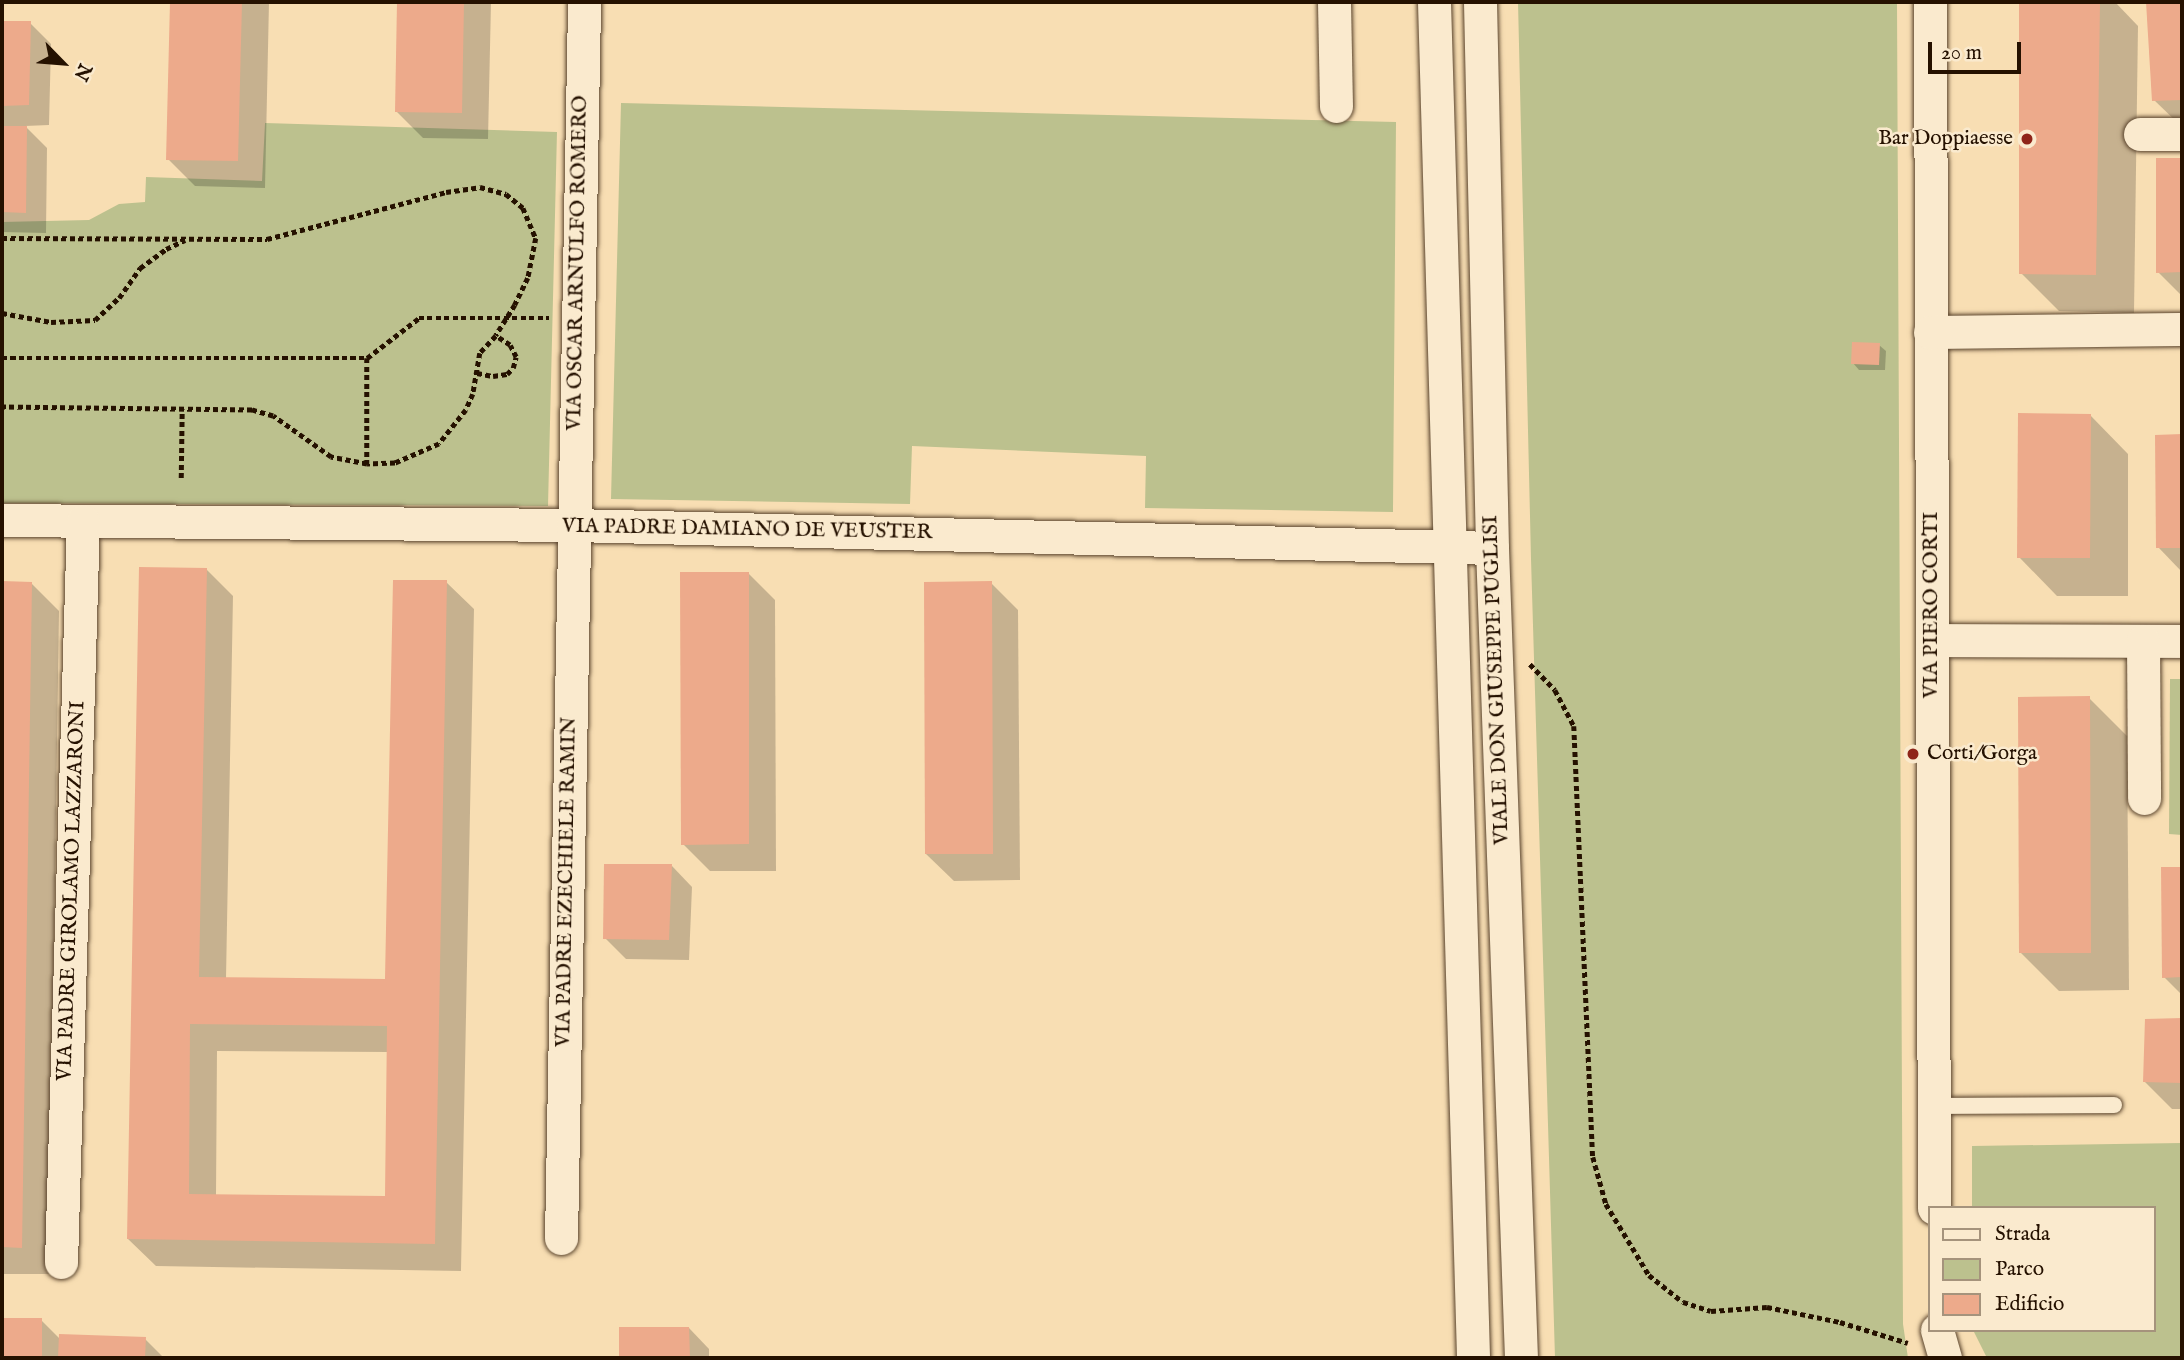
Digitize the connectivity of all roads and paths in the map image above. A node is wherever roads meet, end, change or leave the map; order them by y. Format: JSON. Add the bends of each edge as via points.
{"nodes":[{"id":1,"x":584,"y":2,"type":"edge"},
{"id":2,"x":1334,"y":2,"type":"edge"},
{"id":3,"x":1434,"y":2,"type":"edge"},
{"id":4,"x":1480,"y":2,"type":"edge"},
{"id":5,"x":1930,"y":2,"type":"edge"},
{"id":6,"x":1336,"y":106,"type":"dead end"},
{"id":7,"x":2140,"y":134,"type":"dead end"},
{"id":8,"x":2182,"y":134,"type":"edge"},
{"id":9,"x":2,"y":238,"type":"edge"},
{"id":10,"x":189,"y":239,"type":"junction"},
{"id":11,"x":2,"y":313,"type":"edge"},
{"id":12,"x":508,"y":318,"type":"junction"},
{"id":13,"x":577,"y":318,"type":"junction"},
{"id":14,"x":2182,"y":329,"type":"edge"},
{"id":15,"x":1930,"y":332,"type":"junction"},
{"id":16,"x":496,"y":336,"type":"junction"},
{"id":17,"x":2,"y":358,"type":"edge"},
{"id":18,"x":367,"y":358,"type":"junction"},
{"id":19,"x":477,"y":373,"type":"junction"},
{"id":20,"x":2,"y":407,"type":"edge"},
{"id":21,"x":182,"y":409,"type":"junction"},
{"id":22,"x":368,"y":464,"type":"junction"},
{"id":23,"x":181,"y":478,"type":"dead end"},
{"id":24,"x":2,"y":520,"type":"edge"},
{"id":25,"x":83,"y":521,"type":"junction"},
{"id":26,"x":573,"y":525,"type":"junction"},
{"id":27,"x":1492,"y":548,"type":"junction"},
{"id":28,"x":1450,"y":549,"type":"junction"},
{"id":29,"x":1495,"y":627,"type":"junction"},
{"id":30,"x":1932,"y":640,"type":"junction"},
{"id":31,"x":2143,"y":641,"type":"junction"},
{"id":32,"x":2182,"y":641,"type":"edge"},
{"id":33,"x":2144,"y":798,"type":"dead end"},
{"id":34,"x":2114,"y":1105,"type":"dead end"},
{"id":35,"x":1935,"y":1106,"type":"junction"},
{"id":36,"x":1934,"y":1206,"type":"edge"},
{"id":37,"x":561,"y":1238,"type":"dead end"},
{"id":38,"x":61,"y":1262,"type":"dead end"},
{"id":39,"x":1925,"y":1337,"type":"edge"},
{"id":40,"x":1473,"y":1358,"type":"edge"},
{"id":41,"x":1521,"y":1358,"type":"edge"},
{"id":42,"x":1945,"y":1358,"type":"edge"}],
"edges":[{"from":1,"to":13,"type":"street","name":"VIA OSCAR ARNULFO ROMERO"},
{"from":2,"to":6,"type":"street"},
{"from":3,"to":28,"type":"street","name":"VIALE DON GIUSEPPE PUGLISI"},
{"from":4,"to":27,"type":"street","name":"VIALE DON GIUSEPPE PUGLISI"},
{"from":5,"to":15,"type":"street","name":"VIA PIERO CORTI"},
{"from":7,"to":8,"type":"street"},
{"from":9,"to":10,"type":"path"},
{"from":10,"to":11,"type":"path","via":[[166,248],[141,268],[95,320],[51,322]]},
{"from":10,"to":12,"type":"path","via":[[267,239],[480,187],[506,194],[523,208],[536,238],[528,278]]},
{"from":12,"to":13,"type":"path"},
{"from":12,"to":16,"type":"path"},
{"from":12,"to":18,"type":"path","via":[[419,318]]},
{"from":13,"to":26,"type":"street","name":"VIA OSCAR ARNULFO ROMERO"},
{"from":14,"to":15,"type":"street"},
{"from":15,"to":30,"type":"street","name":"VIA PIERO CORTI"},
{"from":16,"to":19,"type":"path","via":[[480,353]]},
{"from":16,"to":19,"type":"path","via":[[510,345],[516,357],[513,368],[493,376]]},
{"from":17,"to":18,"type":"path"},
{"from":18,"to":22,"type":"path"},
{"from":19,"to":22,"type":"path","via":[[466,410],[439,444],[395,463]]},
{"from":20,"to":21,"type":"path"},
{"from":21,"to":22,"type":"path","via":[[252,410],[273,416],[331,457]]},
{"from":21,"to":23,"type":"path"},
{"from":24,"to":25,"type":"street","name":"VIA PADRE DAMIANO DE VEUSTER"},
{"from":25,"to":26,"type":"street","name":"VIA PADRE DAMIANO DE VEUSTER"},
{"from":25,"to":38,"type":"street","name":"VIA PADRE GIROLAMO LAZZARONI"},
{"from":26,"to":28,"type":"street","name":"VIA PADRE DAMIANO DE VEUSTER"},
{"from":26,"to":37,"type":"street","name":"VIA PADRE EZECHIELE RAMIN"},
{"from":27,"to":28,"type":"street","name":"VIA PADRE DAMIANO DE VEUSTER"},
{"from":27,"to":29,"type":"street","name":"VIALE DON GIUSEPPE PUGLISI"},
{"from":28,"to":40,"type":"street","name":"VIALE DON GIUSEPPE PUGLISI"},
{"from":29,"to":39,"type":"path","via":[[1555,690],[1574,726],[1593,1157],[1606,1205],[1649,1275],[1683,1302],[1711,1311],[1767,1307]]},
{"from":29,"to":41,"type":"street","name":"VIALE DON GIUSEPPE PUGLISI"},
{"from":30,"to":31,"type":"street"},
{"from":30,"to":35,"type":"street","name":"VIA PIERO CORTI"},
{"from":31,"to":32,"type":"street"},
{"from":31,"to":33,"type":"street"},
{"from":34,"to":35,"type":"lane"},
{"from":35,"to":36,"type":"street","name":"VIA PIERO CORTI"},
{"from":39,"to":42,"type":"street"}]}
